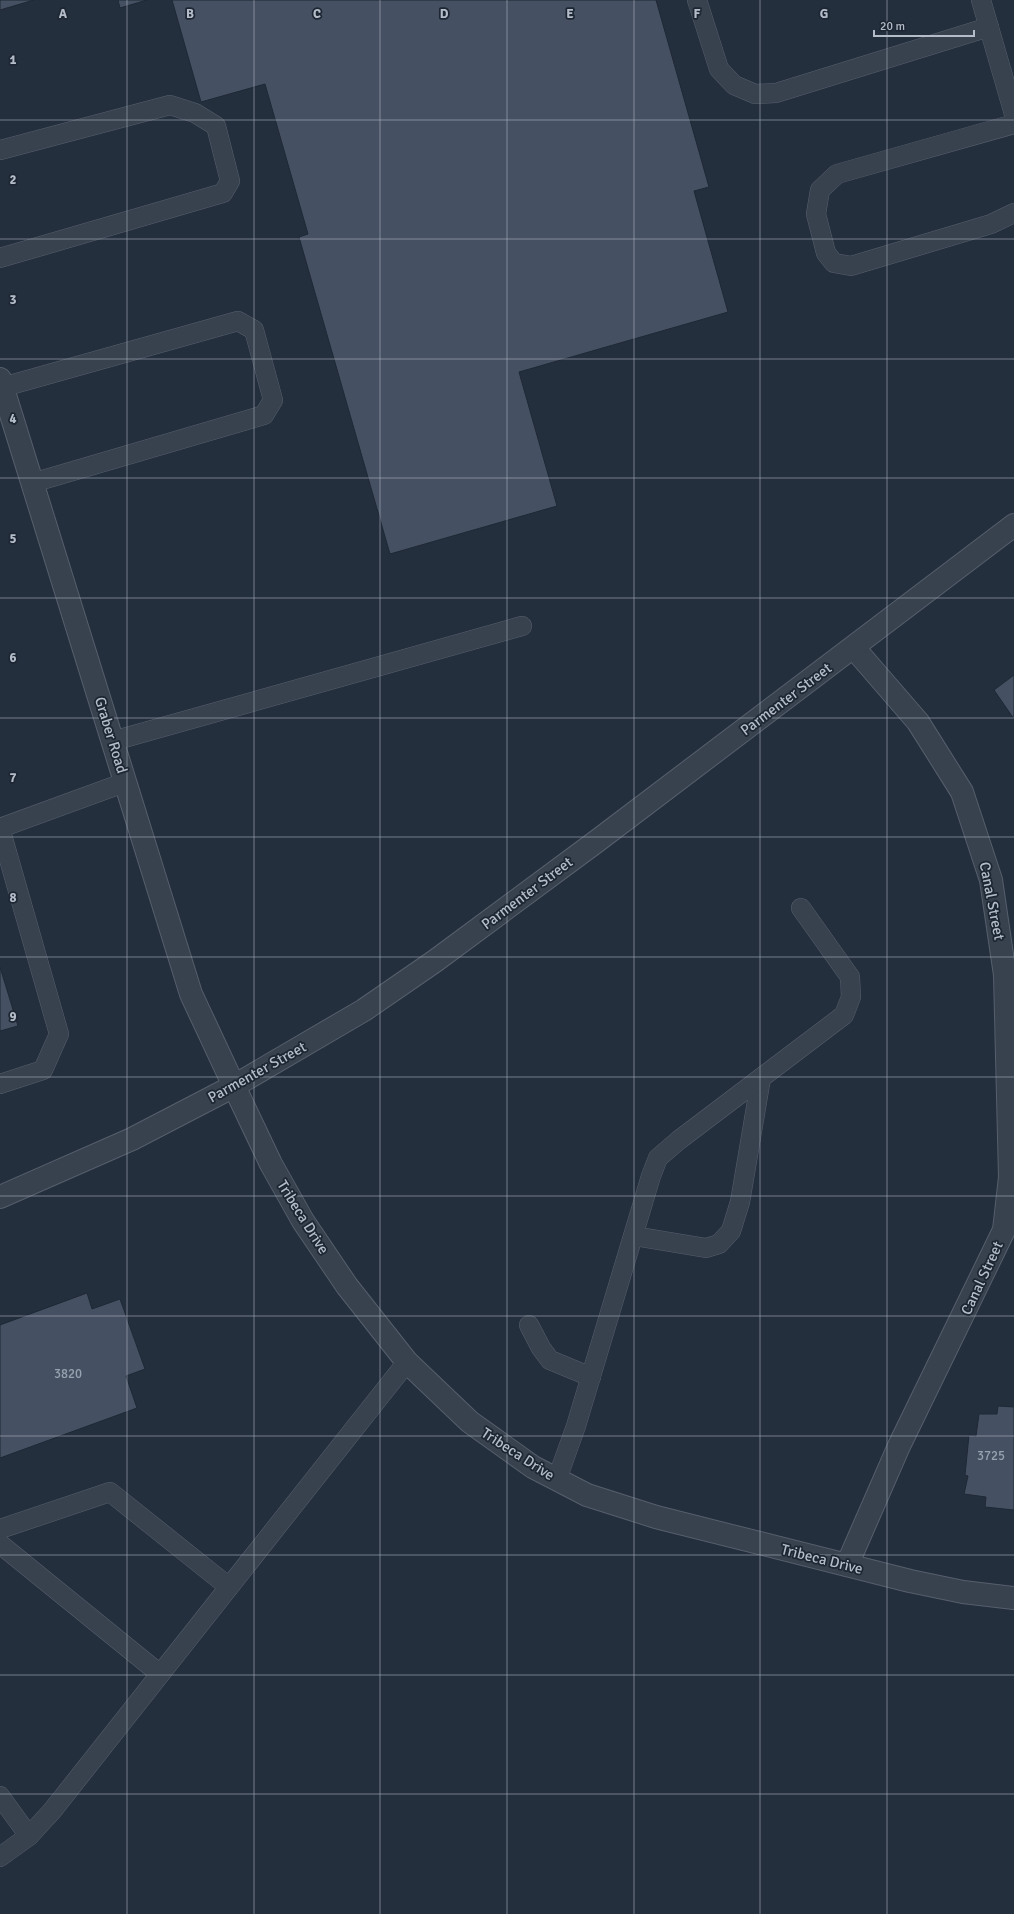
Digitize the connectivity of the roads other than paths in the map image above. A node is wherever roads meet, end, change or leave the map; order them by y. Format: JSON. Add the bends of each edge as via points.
{"nodes":[{"id":1,"x":697,"y":0,"type":"edge"},
{"id":2,"x":981,"y":0,"type":"edge"},
{"id":3,"x":989,"y":27,"type":"junction"},
{"id":4,"x":1014,"y":114,"type":"edge"},
{"id":5,"x":1014,"y":124,"type":"edge"},
{"id":6,"x":0,"y":150,"type":"edge"},
{"id":7,"x":1014,"y":213,"type":"edge"},
{"id":8,"x":0,"y":258,"type":"edge"},
{"id":9,"x":1,"y":383,"type":"edge"},
{"id":10,"x":32,"y":483,"type":"junction"},
{"id":11,"x":1014,"y":525,"type":"edge"},
{"id":12,"x":522,"y":626,"type":"dead end"},
{"id":13,"x":854,"y":648,"type":"junction"},
{"id":14,"x":113,"y":741,"type":"junction"},
{"id":15,"x":126,"y":782,"type":"junction"},
{"id":16,"x":801,"y":908,"type":"dead end"},
{"id":17,"x":761,"y":1078,"type":"junction"},
{"id":18,"x":0,"y":1084,"type":"edge"},
{"id":19,"x":234,"y":1086,"type":"junction"},
{"id":20,"x":0,"y":1197,"type":"edge"},
{"id":21,"x":634,"y":1236,"type":"junction"},
{"id":22,"x":529,"y":1325,"type":"dead end"},
{"id":23,"x":407,"y":1362,"type":"junction"},
{"id":24,"x":591,"y":1377,"type":"junction"},
{"id":25,"x":557,"y":1479,"type":"junction"},
{"id":26,"x":0,"y":1529,"type":"edge"},
{"id":27,"x":0,"y":1544,"type":"edge"},
{"id":28,"x":847,"y":1565,"type":"junction"},
{"id":29,"x":229,"y":1587,"type":"junction"},
{"id":30,"x":1014,"y":1598,"type":"edge"},
{"id":31,"x":160,"y":1674,"type":"junction"},
{"id":32,"x":0,"y":1796,"type":"edge"},
{"id":33,"x":29,"y":1836,"type":"junction"},
{"id":34,"x":0,"y":1857,"type":"edge"}],
"edges":[{"from":1,"to":3,"type":"lane","via":[[719,69],[734,86],[755,94],[776,93]]},
{"from":2,"to":3,"type":"lane"},
{"from":3,"to":4,"type":"lane"},
{"from":5,"to":7,"type":"lane","via":[[836,174],[820,190],[816,214],[826,253],[834,263],[851,266],[991,224]]},
{"from":6,"to":8,"type":"lane","via":[[170,105],[195,114],[216,126],[230,181],[222,193]]},
{"from":9,"to":10,"type":"street","name":"Graber Road"},
{"from":9,"to":10,"type":"lane","via":[[238,322],[254,330],[273,400],[264,415]]},
{"from":10,"to":14,"type":"street","name":"Graber Road"},
{"from":11,"to":13,"type":"street","name":"Parmenter Street"},
{"from":12,"to":14,"type":"lane"},
{"from":13,"to":19,"type":"street","name":"Parmenter Street","via":[[429,965],[332,1030]]},
{"from":13,"to":28,"type":"street","name":"Canal Street","via":[[918,722],[962,792],[991,880],[1005,975],[1010,1177],[1004,1230],[900,1446]]},
{"from":14,"to":15,"type":"street","name":"Graber Road"},
{"from":15,"to":18,"type":"lane","via":[[0,828],[59,1034],[43,1070]]},
{"from":15,"to":19,"type":"street","name":"Graber Road","via":[[192,994]]},
{"from":16,"to":17,"type":"lane","via":[[850,977],[851,997],[844,1015]]},
{"from":17,"to":21,"type":"lane","via":[[658,1158]]},
{"from":17,"to":21,"type":"lane","via":[[740,1202],[731,1232],[719,1244],[706,1248]]},
{"from":19,"to":20,"type":"street","name":"Parmenter Street","via":[[132,1139]]},
{"from":19,"to":23,"type":"street","name":"Tribeca Drive","via":[[271,1164],[303,1221],[347,1286]]},
{"from":21,"to":24,"type":"lane"},
{"from":22,"to":24,"type":"lane","via":[[540,1348],[550,1360]]},
{"from":23,"to":25,"type":"street","name":"Tribeca Drive","via":[[470,1422],[533,1467]]},
{"from":23,"to":29,"type":"lane"},
{"from":24,"to":25,"type":"lane"},
{"from":25,"to":28,"type":"street","name":"Tribeca Drive","via":[[587,1495],[656,1517]]},
{"from":26,"to":29,"type":"lane","via":[[110,1492]]},
{"from":27,"to":31,"type":"lane"},
{"from":28,"to":30,"type":"street","name":"Tribeca Drive","via":[[963,1592]]},
{"from":29,"to":31,"type":"lane"},
{"from":31,"to":33,"type":"lane","via":[[52,1812]]},
{"from":32,"to":33,"type":"lane"},
{"from":33,"to":34,"type":"lane"}]}
